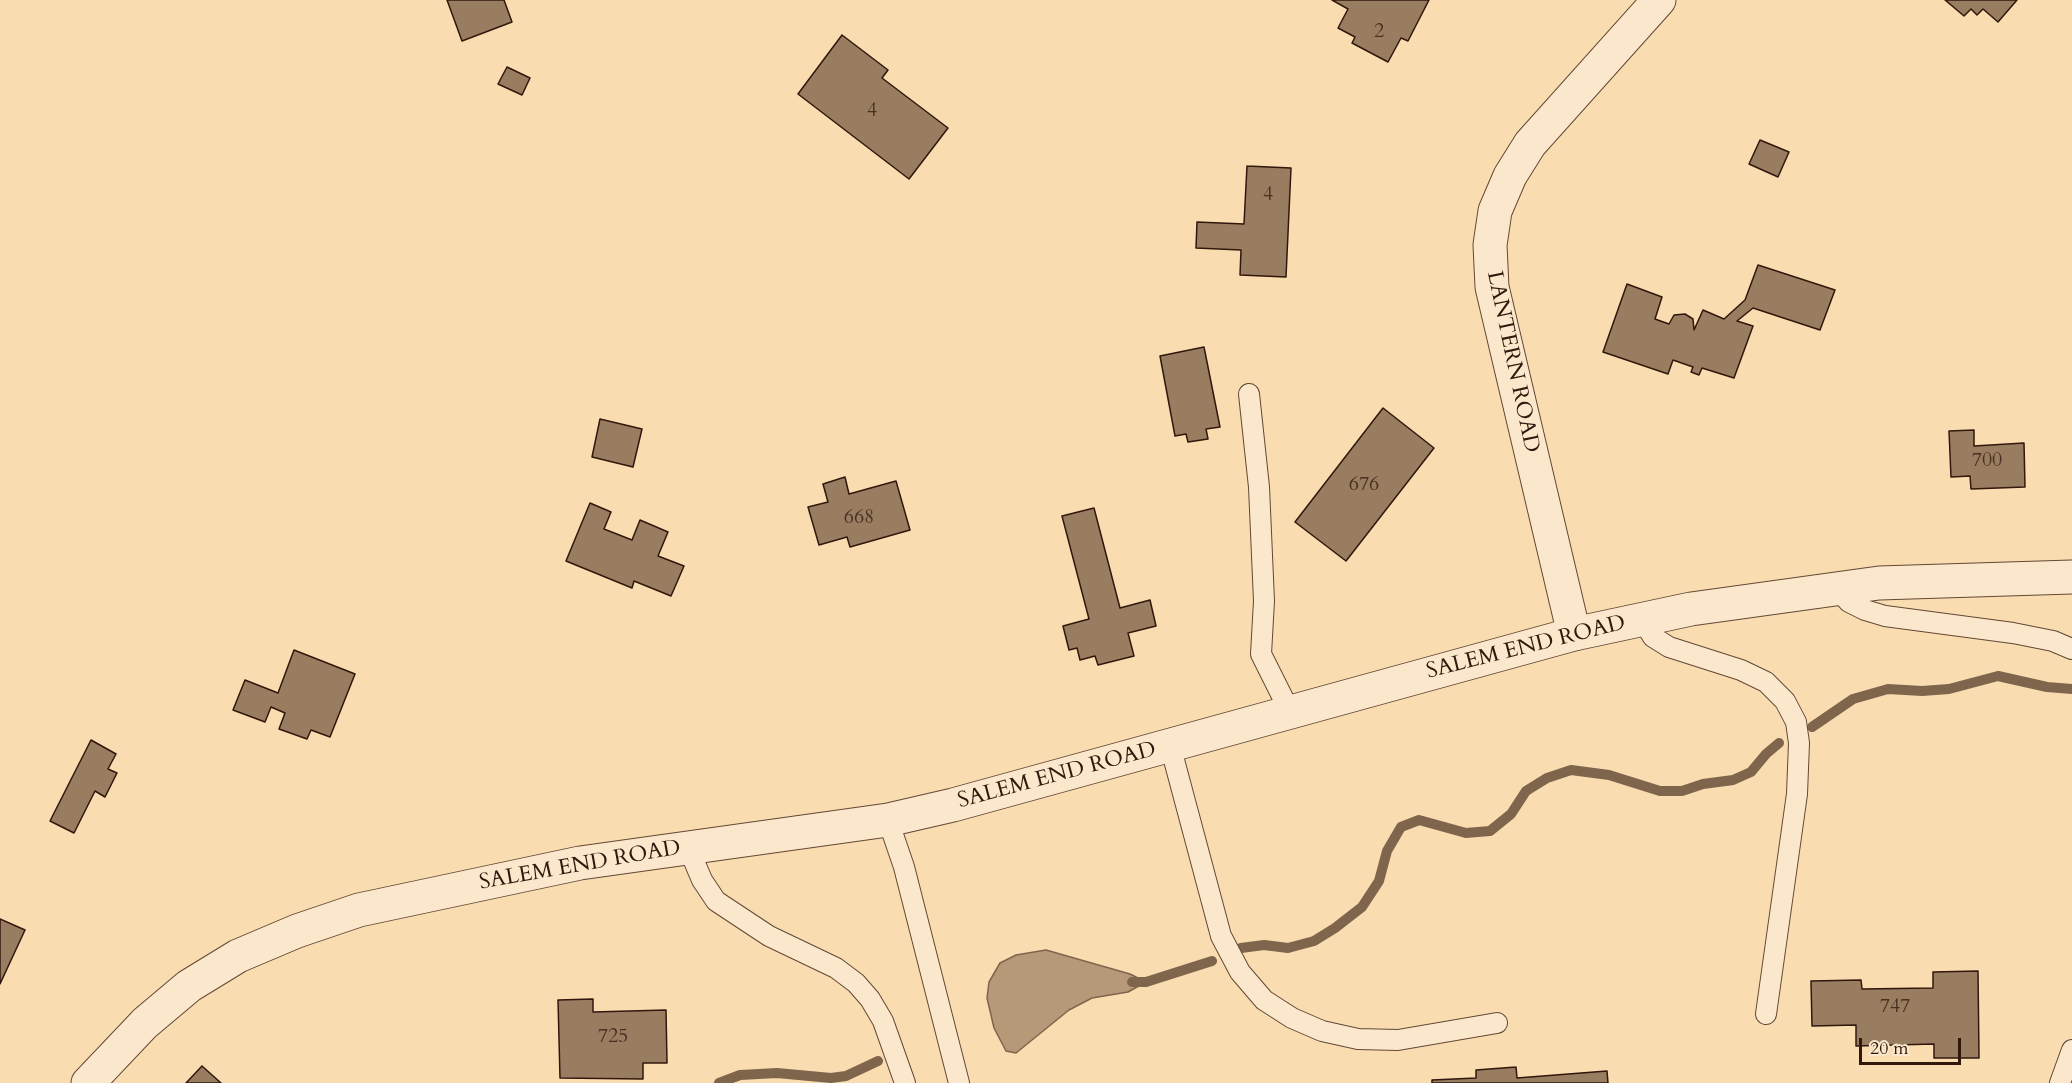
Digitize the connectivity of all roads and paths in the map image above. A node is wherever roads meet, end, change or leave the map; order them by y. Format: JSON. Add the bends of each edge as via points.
{"nodes":[{"id":1,"x":1659,"y":0,"type":"edge"},
{"id":2,"x":1249,"y":394,"type":"dead end"},
{"id":3,"x":2072,"y":577,"type":"edge"},
{"id":4,"x":1836,"y":588,"type":"junction"},
{"id":5,"x":1642,"y":619,"type":"junction"},
{"id":6,"x":1574,"y":634,"type":"junction"},
{"id":7,"x":2072,"y":649,"type":"edge"},
{"id":8,"x":1290,"y":712,"type":"junction"},
{"id":9,"x":1170,"y":745,"type":"junction"},
{"id":10,"x":888,"y":820,"type":"junction"},
{"id":11,"x":688,"y":848,"type":"junction"},
{"id":12,"x":1766,"y":1014,"type":"dead end"},
{"id":13,"x":1497,"y":1023,"type":"dead end"},
{"id":14,"x":2072,"y":1050,"type":"edge"},
{"id":15,"x":88,"y":1083,"type":"edge"},
{"id":16,"x":905,"y":1083,"type":"edge"},
{"id":17,"x":959,"y":1083,"type":"edge"},
{"id":18,"x":2060,"y":1083,"type":"edge"}],
"edges":[{"from":1,"to":6,"type":"street","name":"LANTERN ROAD","via":[[1530,144],[1494,211],[1490,245],[1492,287]]},
{"from":2,"to":8,"type":"lane","via":[[1259,487],[1264,601],[1261,654]]},
{"from":3,"to":4,"type":"street","name":"SALEM END ROAD"},
{"from":4,"to":5,"type":"street","name":"SALEM END ROAD"},
{"from":4,"to":7,"type":"lane","via":[[1849,602],[1885,616],[2013,633]]},
{"from":5,"to":6,"type":"street","name":"SALEM END ROAD"},
{"from":5,"to":12,"type":"lane","via":[[1653,638],[1669,647],[1766,682],[1785,701],[1796,722],[1797,794]]},
{"from":6,"to":8,"type":"street","name":"SALEM END ROAD"},
{"from":8,"to":9,"type":"street","name":"SALEM END ROAD"},
{"from":9,"to":10,"type":"street","name":"SALEM END ROAD"},
{"from":9,"to":13,"type":"lane","via":[[1221,936],[1240,972],[1264,1000],[1302,1023],[1358,1039],[1398,1041]]},
{"from":10,"to":11,"type":"street","name":"SALEM END ROAD"},
{"from":10,"to":17,"type":"lane","via":[[904,867]]},
{"from":11,"to":15,"type":"street","name":"SALEM END ROAD","via":[[484,882],[359,910],[297,931],[238,956],[189,986],[145,1023]]},
{"from":11,"to":16,"type":"lane","via":[[716,901],[768,936],[836,968],[856,983],[883,1021]]},
{"from":14,"to":18,"type":"lane"}]}
